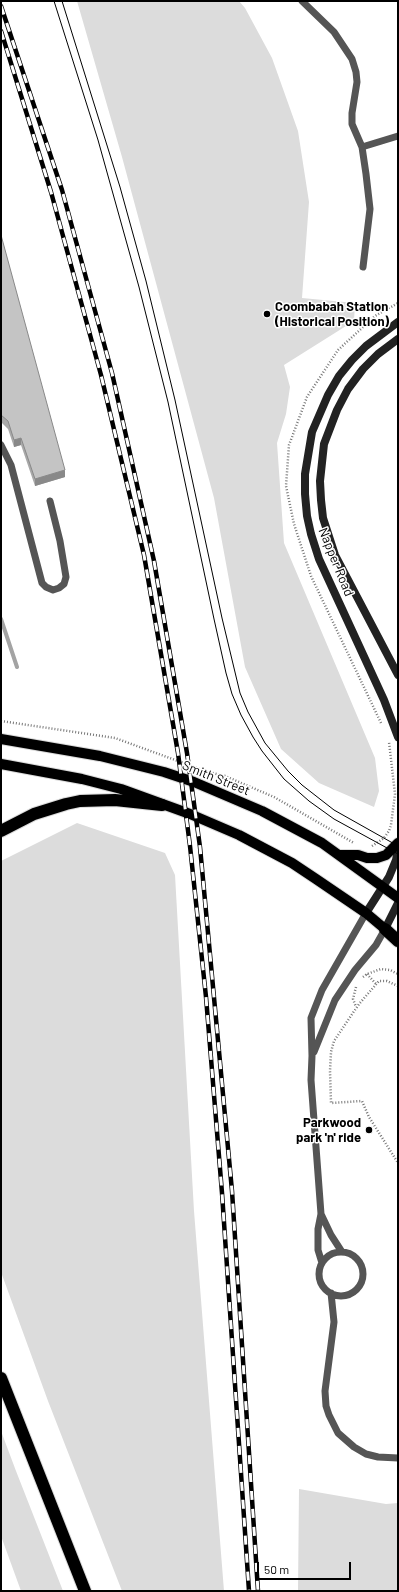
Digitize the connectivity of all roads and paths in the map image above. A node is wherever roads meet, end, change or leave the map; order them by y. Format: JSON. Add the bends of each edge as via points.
{"nodes":[{"id":1,"x":302,"y":1,"type":"edge"},
{"id":2,"x":398,"y":136,"type":"edge"},
{"id":3,"x":362,"y":147,"type":"junction"},
{"id":4,"x":363,"y":267,"type":"dead end"},
{"id":5,"x":398,"y":302,"type":"edge"},
{"id":6,"x":398,"y":322,"type":"edge"},
{"id":7,"x":398,"y":339,"type":"edge"},
{"id":8,"x":1,"y":445,"type":"edge"},
{"id":9,"x":50,"y":501,"type":"dead end"},
{"id":10,"x":398,"y":675,"type":"edge"},
{"id":11,"x":1,"y":721,"type":"edge"},
{"id":12,"x":383,"y":728,"type":"dead end"},
{"id":13,"x":398,"y":736,"type":"edge"},
{"id":14,"x":1,"y":739,"type":"edge"},
{"id":15,"x":389,"y":741,"type":"dead end"},
{"id":16,"x":1,"y":764,"type":"edge"},
{"id":17,"x":162,"y":805,"type":"junction"},
{"id":18,"x":1,"y":830,"type":"edge"},
{"id":19,"x":398,"y":843,"type":"edge"},
{"id":20,"x":358,"y":846,"type":"dead end"},
{"id":21,"x":367,"y":848,"type":"dead end"},
{"id":22,"x":398,"y":850,"type":"edge"},
{"id":23,"x":340,"y":855,"type":"junction"},
{"id":24,"x":384,"y":888,"type":"junction"},
{"id":25,"x":398,"y":898,"type":"edge"},
{"id":26,"x":398,"y":903,"type":"edge"},
{"id":27,"x":366,"y":913,"type":"junction"},
{"id":28,"x":385,"y":929,"type":"junction"},
{"id":29,"x":398,"y":941,"type":"edge"},
{"id":30,"x":367,"y":974,"type":"junction"},
{"id":31,"x":398,"y":974,"type":"edge"},
{"id":32,"x":398,"y":980,"type":"edge"},
{"id":33,"x":376,"y":984,"type":"junction"},
{"id":34,"x":397,"y":985,"type":"edge"},
{"id":35,"x":356,"y":1008,"type":"junction"},
{"id":36,"x":312,"y":1056,"type":"junction"},
{"id":37,"x":398,"y":1163,"type":"edge"},
{"id":38,"x":320,"y":1214,"type":"junction"},
{"id":39,"x":342,"y":1252,"type":"junction"},
{"id":40,"x":322,"y":1264,"type":"junction"},
{"id":41,"x":331,"y":1293,"type":"junction"},
{"id":42,"x":1,"y":1378,"type":"edge"},
{"id":43,"x":398,"y":1458,"type":"edge"},
{"id":44,"x":85,"y":1591,"type":"edge"}],
"edges":[{"from":1,"to":3,"type":"lane","via":[[334,32],[352,59],[357,82],[352,124]]},
{"from":2,"to":3,"type":"lane"},
{"from":3,"to":4,"type":"lane","via":[[370,209]]},
{"from":5,"to":12,"type":"path","via":[[375,316],[338,350],[307,397],[288,446],[286,486],[294,524],[311,576]]},
{"from":6,"to":13,"type":"main road","name":"Napper Road","via":[[352,360],[328,395],[312,432],[305,494],[307,516],[319,558]]},
{"from":7,"to":10,"type":"main road","name":"Napper Road","via":[[378,354],[345,394],[324,444],[320,482],[323,518],[335,555]]},
{"from":8,"to":9,"type":"lane","via":[[11,466],[42,583],[53,590],[64,584],[66,577]]},
{"from":11,"to":20,"type":"path","via":[[115,738],[225,776],[274,797]]},
{"from":14,"to":23,"type":"main road","name":"Smith Street","via":[[100,756],[194,782],[255,808]]},
{"from":15,"to":21,"type":"path","via":[[395,794],[391,825],[384,838]]},
{"from":16,"to":17,"type":"main road","via":[[82,779],[121,789]]},
{"from":17,"to":18,"type":"highway","via":[[115,800],[80,801],[34,814]]},
{"from":17,"to":27,"type":"main road","via":[[262,846],[316,878]]},
{"from":19,"to":23,"type":"main road","via":[[386,855],[377,858]]},
{"from":22,"to":24,"type":"main road","via":[[394,868]]},
{"from":23,"to":24,"type":"main road","name":"Smith Street"},
{"from":24,"to":25,"type":"main road","name":"Smith Street"},
{"from":24,"to":27,"type":"main road"},
{"from":26,"to":28,"type":"main road"},
{"from":27,"to":28,"type":"main road"},
{"from":27,"to":36,"type":"lane","via":[[313,1009]]},
{"from":28,"to":29,"type":"highway"},
{"from":28,"to":36,"type":"lane","via":[[335,1000]]},
{"from":30,"to":31,"type":"path","via":[[381,970],[390,970]]},
{"from":30,"to":33,"type":"path"},
{"from":30,"to":35,"type":"path","via":[[354,992]]},
{"from":32,"to":34,"type":"path"},
{"from":33,"to":34,"type":"path","via":[[383,981]]},
{"from":33,"to":35,"type":"path"},
{"from":35,"to":37,"type":"path","via":[[334,1041],[331,1052],[331,1102],[362,1101]]},
{"from":36,"to":38,"type":"lane","via":[[311,1080]]},
{"from":38,"to":39,"type":"lane"},
{"from":38,"to":40,"type":"lane","via":[[318,1250]]},
{"from":39,"to":40,"type":"lane","via":[[330,1255]]},
{"from":39,"to":41,"type":"lane","via":[[358,1259],[363,1271],[362,1278],[360,1285],[350,1293]]},
{"from":40,"to":41,"type":"lane","via":[[319,1277],[325,1289]]},
{"from":41,"to":43,"type":"lane","via":[[334,1322],[325,1391],[329,1415],[338,1433],[354,1447],[378,1458]]},
{"from":42,"to":44,"type":"highway"}]}
